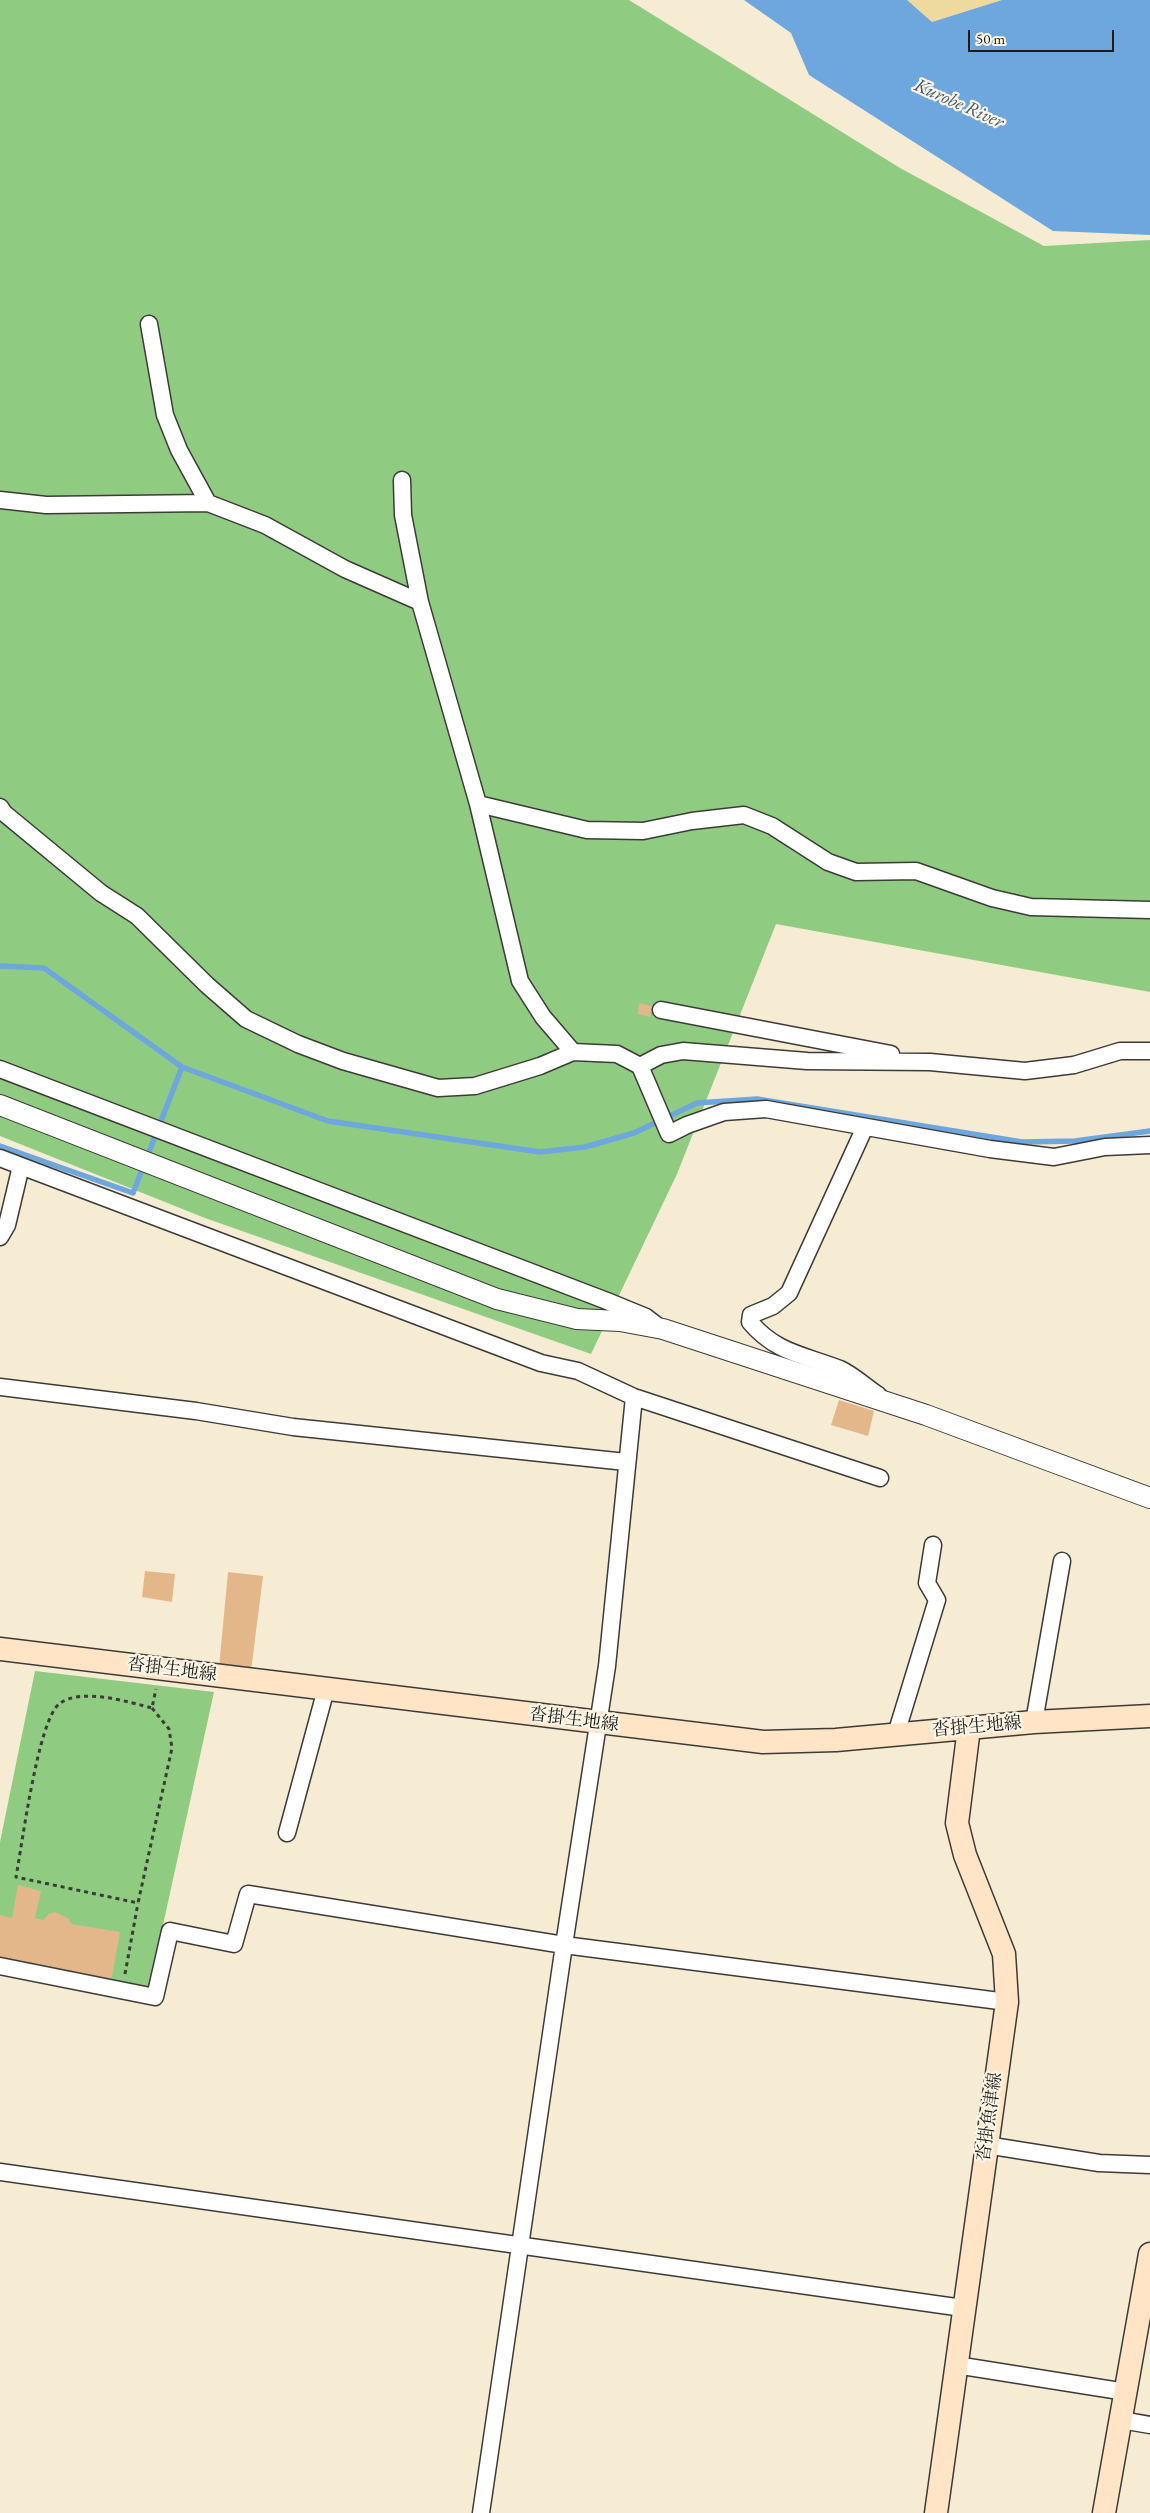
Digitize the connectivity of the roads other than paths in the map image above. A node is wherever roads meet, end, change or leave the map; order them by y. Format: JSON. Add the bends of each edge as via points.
{"nodes":[{"id":1,"x":149,"y":324,"type":"dead end"},
{"id":2,"x":402,"y":480,"type":"dead end"},
{"id":3,"x":0,"y":500,"type":"edge"},
{"id":4,"x":208,"y":503,"type":"junction"},
{"id":5,"x":420,"y":602,"type":"junction"},
{"id":6,"x":478,"y":804,"type":"junction"},
{"id":7,"x":0,"y":807,"type":"edge"},
{"id":8,"x":1150,"y":910,"type":"edge"},
{"id":9,"x":660,"y":1010,"type":"dead end"},
{"id":10,"x":1150,"y":1051,"type":"edge"},
{"id":11,"x":573,"y":1052,"type":"junction"},
{"id":12,"x":930,"y":1062,"type":"junction"},
{"id":13,"x":640,"y":1066,"type":"junction"},
{"id":14,"x":0,"y":1069,"type":"edge"},
{"id":15,"x":0,"y":1104,"type":"edge"},
{"id":16,"x":865,"y":1127,"type":"junction"},
{"id":17,"x":1150,"y":1145,"type":"edge"},
{"id":18,"x":0,"y":1158,"type":"edge"},
{"id":19,"x":21,"y":1166,"type":"junction"},
{"id":20,"x":0,"y":1237,"type":"edge"},
{"id":21,"x":662,"y":1329,"type":"junction"},
{"id":22,"x":0,"y":1387,"type":"edge"},
{"id":23,"x":634,"y":1397,"type":"junction"},
{"id":24,"x":890,"y":1404,"type":"junction"},
{"id":25,"x":626,"y":1462,"type":"junction"},
{"id":26,"x":880,"y":1478,"type":"dead end"},
{"id":27,"x":1150,"y":1498,"type":"edge"},
{"id":28,"x":933,"y":1545,"type":"dead end"},
{"id":29,"x":1062,"y":1561,"type":"dead end"},
{"id":30,"x":0,"y":1649,"type":"edge"},
{"id":31,"x":326,"y":1689,"type":"junction"},
{"id":32,"x":1150,"y":1716,"type":"edge"},
{"id":33,"x":1034,"y":1722,"type":"junction"},
{"id":34,"x":599,"y":1723,"type":"junction"},
{"id":35,"x":969,"y":1728,"type":"junction"},
{"id":36,"x":896,"y":1734,"type":"junction"},
{"id":37,"x":287,"y":1833,"type":"dead end"},
{"id":38,"x":564,"y":1945,"type":"junction"},
{"id":39,"x":0,"y":1966,"type":"edge"},
{"id":40,"x":1007,"y":2002,"type":"junction"},
{"id":41,"x":986,"y":2145,"type":"junction"},
{"id":42,"x":1150,"y":2165,"type":"edge"},
{"id":43,"x":0,"y":2172,"type":"edge"},
{"id":44,"x":520,"y":2244,"type":"junction"},
{"id":45,"x":1150,"y":2254,"type":"edge"},
{"id":46,"x":963,"y":2308,"type":"junction"},
{"id":47,"x":956,"y":2365,"type":"junction"},
{"id":48,"x":1126,"y":2392,"type":"junction"},
{"id":49,"x":1121,"y":2420,"type":"junction"},
{"id":50,"x":1150,"y":2425,"type":"edge"},
{"id":51,"x":481,"y":2513,"type":"edge"},
{"id":52,"x":936,"y":2513,"type":"edge"},
{"id":53,"x":1104,"y":2513,"type":"edge"}],
"edges":[{"from":1,"to":4,"type":"street","via":[[165,415],[178,450]]},
{"from":2,"to":5,"type":"street","via":[[403,515]]},
{"from":3,"to":4,"type":"street","via":[[46,505]]},
{"from":4,"to":5,"type":"street","via":[[265,525],[345,569]]},
{"from":5,"to":6,"type":"street"},
{"from":6,"to":8,"type":"street","via":[[588,830],[643,831],[744,815],[772,826],[828,862],[856,872],[916,871],[992,898],[1031,907]]},
{"from":6,"to":11,"type":"street","via":[[520,981],[543,1017]]},
{"from":7,"to":11,"type":"street","via":[[66,866],[137,916],[246,1019],[298,1044],[343,1061],[438,1088],[475,1086]]},
{"from":9,"to":12,"type":"street"},
{"from":10,"to":12,"type":"street","via":[[1120,1051],[1074,1065],[1025,1071]]},
{"from":11,"to":13,"type":"street","via":[[617,1054]]},
{"from":12,"to":13,"type":"street","via":[[807,1061],[683,1051],[661,1055]]},
{"from":13,"to":16,"type":"street","via":[[669,1134],[724,1112],[766,1109]]},
{"from":14,"to":21,"type":"street","via":[[607,1301],[646,1317]]},
{"from":15,"to":21,"type":"street","via":[[497,1299],[577,1319],[620,1321]]},
{"from":16,"to":17,"type":"street","via":[[1054,1157],[1105,1147]]},
{"from":16,"to":24,"type":"street","via":[[789,1293],[774,1306],[751,1315],[750,1322],[763,1338],[793,1354],[842,1370]]},
{"from":18,"to":19,"type":"street"},
{"from":19,"to":20,"type":"street","via":[[7,1225]]},
{"from":19,"to":23,"type":"street","via":[[541,1362],[578,1371]]},
{"from":21,"to":24,"type":"street"},
{"from":22,"to":25,"type":"street","via":[[293,1426]]},
{"from":23,"to":25,"type":"street"},
{"from":23,"to":26,"type":"street"},
{"from":24,"to":27,"type":"street"},
{"from":25,"to":34,"type":"street"},
{"from":28,"to":36,"type":"street","via":[[928,1583],[937,1600]]},
{"from":29,"to":33,"type":"street"},
{"from":30,"to":31,"type":"main road","name":"沓掛生地線"},
{"from":31,"to":34,"type":"main road","name":"沓掛生地線"},
{"from":31,"to":37,"type":"street"},
{"from":32,"to":33,"type":"main road","name":"沓掛生地線"},
{"from":33,"to":35,"type":"main road","name":"沓掛生地線"},
{"from":34,"to":36,"type":"main road","name":"沓掛生地線","via":[[763,1742]]},
{"from":34,"to":38,"type":"street"},
{"from":35,"to":36,"type":"main road","name":"沓掛生地線"},
{"from":35,"to":40,"type":"main road","name":"沓掛魚津線","via":[[957,1823],[965,1855],[1004,1954]]},
{"from":38,"to":39,"type":"street","via":[[248,1894],[234,1944],[170,1932],[155,1997]]},
{"from":38,"to":40,"type":"street"},
{"from":38,"to":44,"type":"street"},
{"from":40,"to":41,"type":"main road","name":"沓掛魚津線"},
{"from":41,"to":42,"type":"street","via":[[1099,2163]]},
{"from":41,"to":46,"type":"main road","name":"沓掛魚津線"},
{"from":43,"to":44,"type":"street"},
{"from":44,"to":46,"type":"street"},
{"from":44,"to":51,"type":"street"},
{"from":45,"to":48,"type":"main road"},
{"from":46,"to":47,"type":"main road","name":"沓掛魚津線"},
{"from":47,"to":48,"type":"street"},
{"from":47,"to":52,"type":"main road","name":"沓掛魚津線"},
{"from":48,"to":49,"type":"main road"},
{"from":49,"to":50,"type":"street"},
{"from":49,"to":53,"type":"main road"}]}
